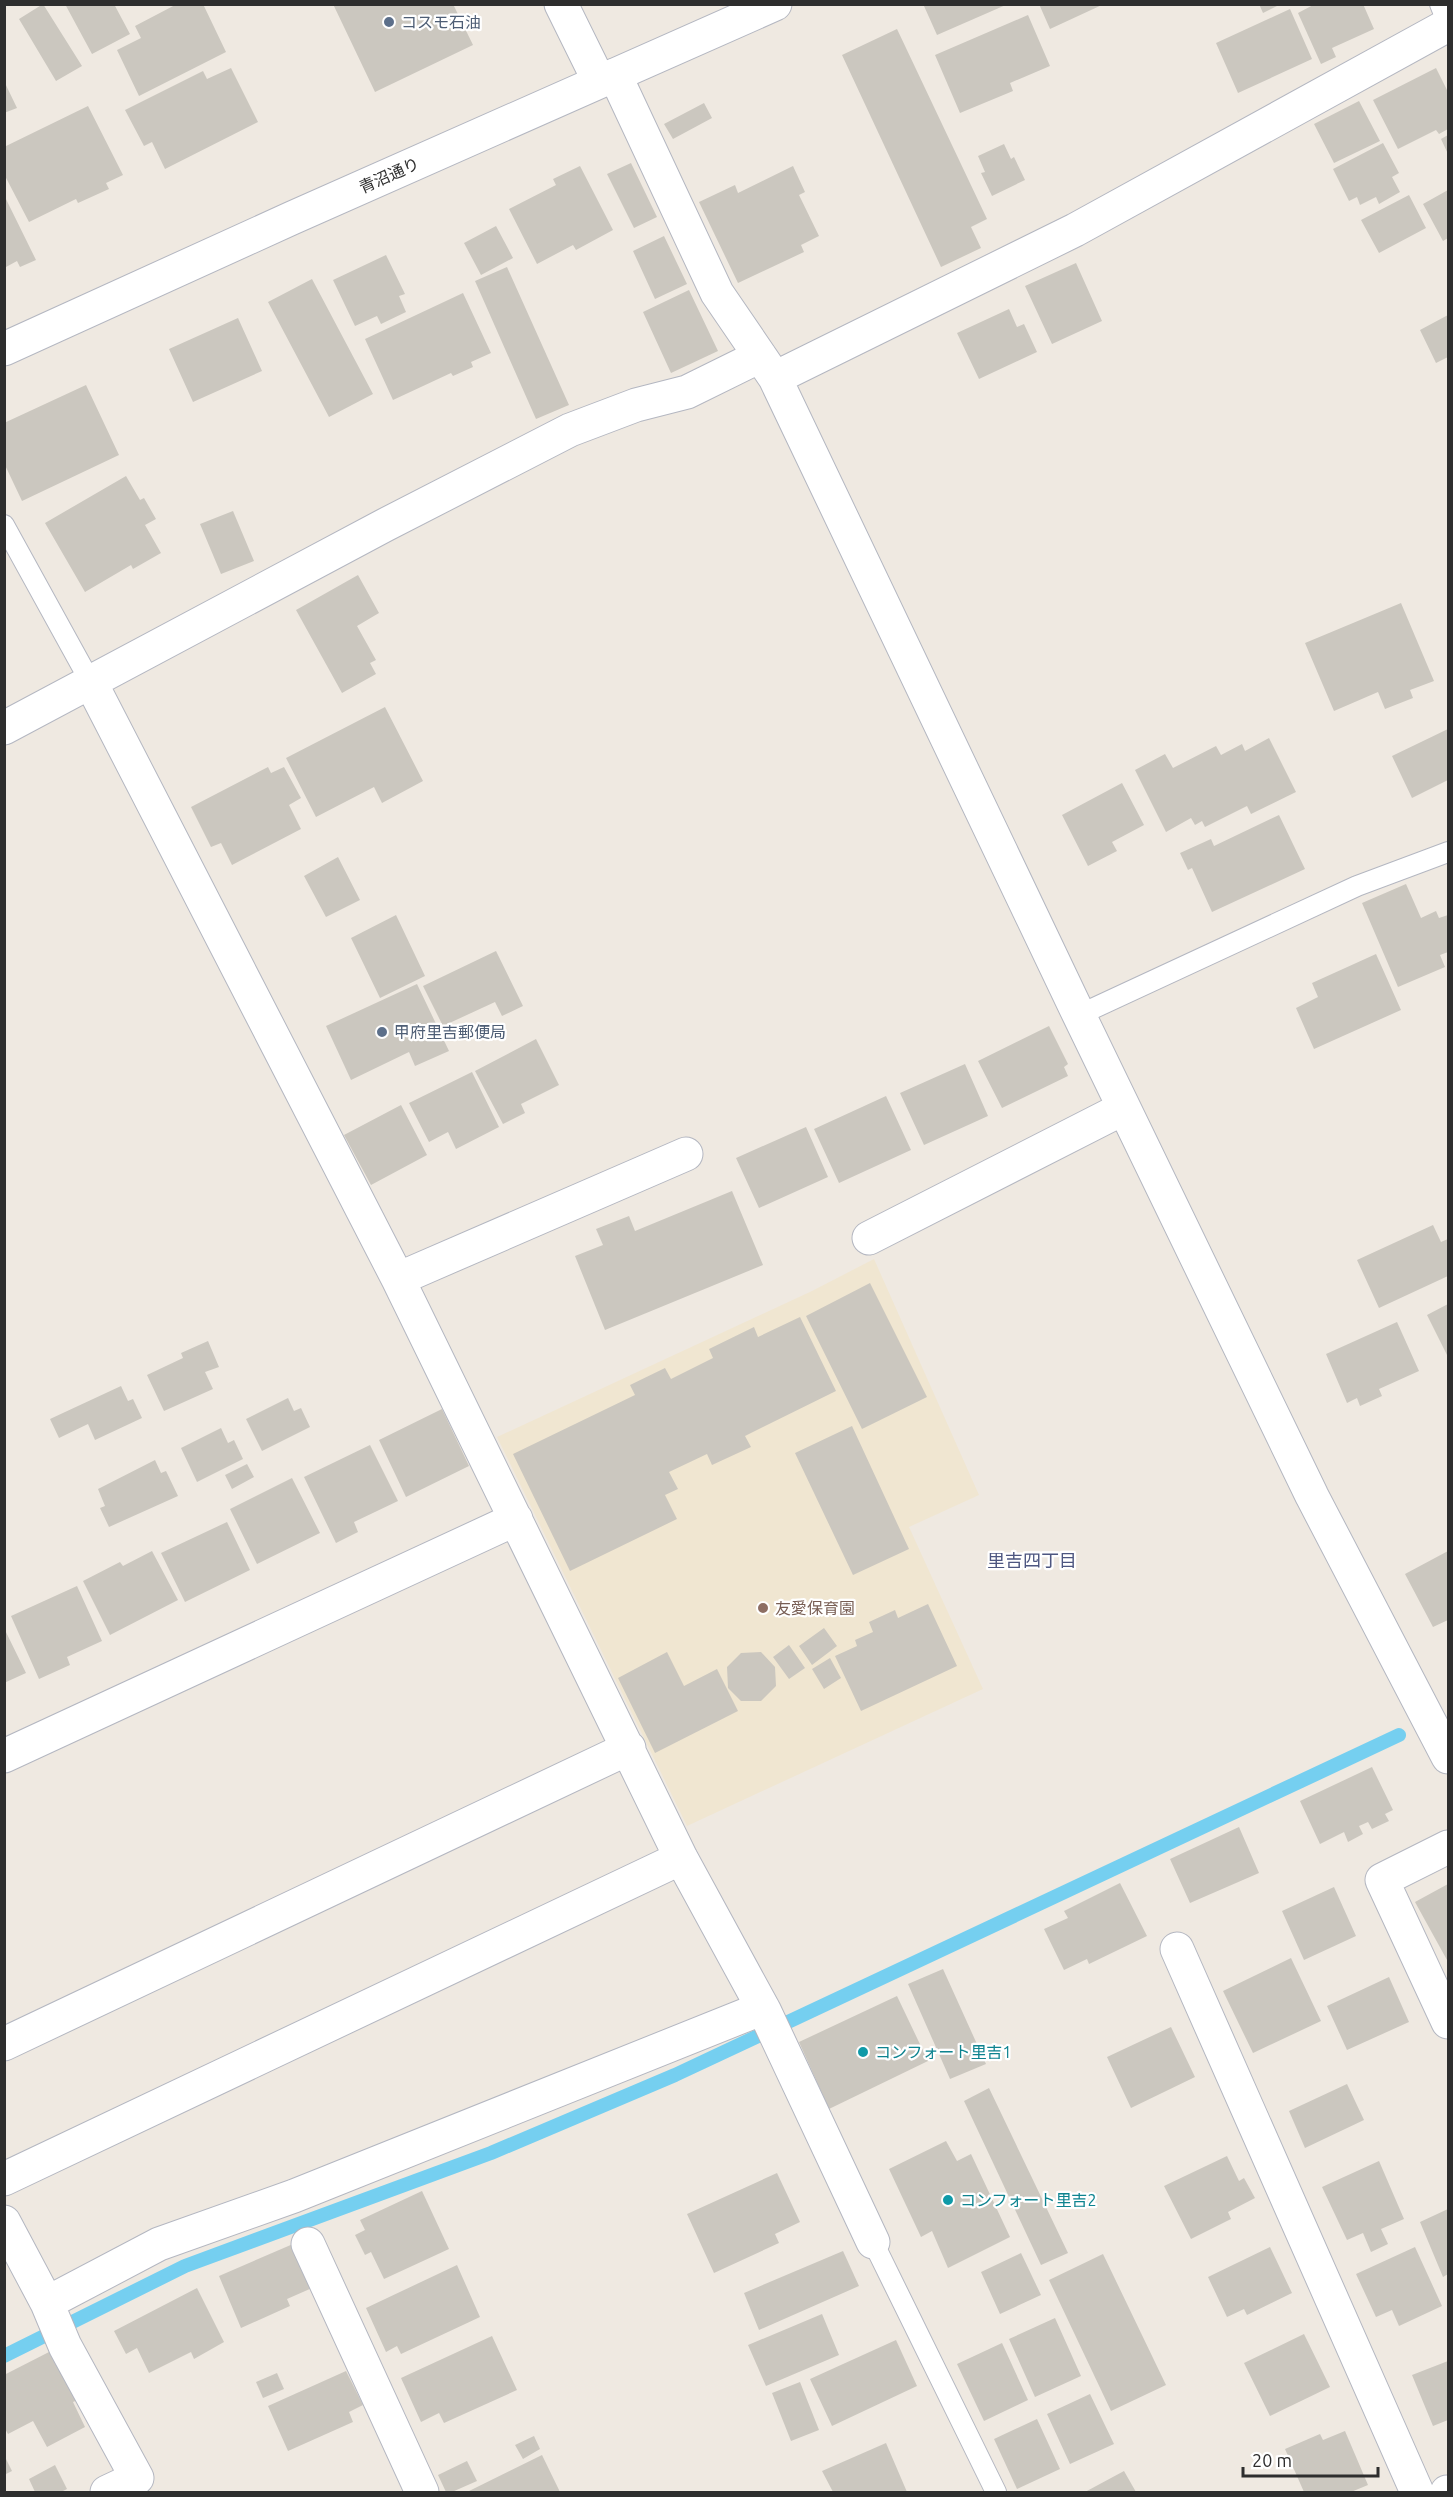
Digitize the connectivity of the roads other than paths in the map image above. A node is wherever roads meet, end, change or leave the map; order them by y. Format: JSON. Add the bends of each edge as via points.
{"nodes":[{"id":1,"x":561,"y":4,"type":"edge"},
{"id":2,"x":1440,"y":4,"type":"edge"},
{"id":3,"x":769,"y":6,"type":"edge"},
{"id":4,"x":1449,"y":25,"type":"edge"},
{"id":5,"x":607,"y":78,"type":"junction"},
{"id":6,"x":4,"y":349,"type":"edge"},
{"id":7,"x":767,"y":367,"type":"junction"},
{"id":8,"x":4,"y":525,"type":"edge"},
{"id":9,"x":91,"y":683,"type":"junction"},
{"id":10,"x":4,"y":728,"type":"edge"},
{"id":11,"x":1449,"y":852,"type":"edge"},
{"id":12,"x":1079,"y":1015,"type":"junction"},
{"id":13,"x":1124,"y":1108,"type":"junction"},
{"id":14,"x":686,"y":1154,"type":"dead end"},
{"id":15,"x":869,"y":1238,"type":"dead end"},
{"id":16,"x":398,"y":1279,"type":"junction"},
{"id":17,"x":516,"y":1519,"type":"junction"},
{"id":18,"x":1444,"y":1739,"type":"edge"},
{"id":19,"x":629,"y":1748,"type":"junction"},
{"id":20,"x":4,"y":1756,"type":"edge"},
{"id":21,"x":1449,"y":1847,"type":"edge"},
{"id":22,"x":681,"y":1858,"type":"junction"},
{"id":23,"x":1177,"y":1949,"type":"dead end"},
{"id":24,"x":764,"y":2010,"type":"junction"},
{"id":25,"x":1449,"y":2022,"type":"edge"},
{"id":26,"x":4,"y":2044,"type":"edge"},
{"id":27,"x":4,"y":2179,"type":"edge"},
{"id":28,"x":4,"y":2222,"type":"edge"},
{"id":29,"x":873,"y":2242,"type":"joint"},
{"id":30,"x":308,"y":2244,"type":"dead end"},
{"id":31,"x":49,"y":2308,"type":"junction"},
{"id":32,"x":106,"y":2493,"type":"edge"},
{"id":33,"x":422,"y":2493,"type":"edge"},
{"id":34,"x":996,"y":2493,"type":"edge"},
{"id":35,"x":1417,"y":2493,"type":"edge"}],
"edges":[{"from":1,"to":5,"type":"street"},
{"from":2,"to":4,"type":"lane"},
{"from":3,"to":5,"type":"street","name":"青沼通り"},
{"from":4,"to":7,"type":"street","via":[[1075,230]]},
{"from":5,"to":6,"type":"street","name":"青沼通り"},
{"from":5,"to":7,"type":"street","via":[[717,293]]},
{"from":7,"to":9,"type":"street","via":[[636,405],[570,430]]},
{"from":7,"to":12,"type":"street"},
{"from":8,"to":9,"type":"lane"},
{"from":9,"to":10,"type":"street"},
{"from":9,"to":16,"type":"street"},
{"from":11,"to":12,"type":"lane","via":[[1357,885]]},
{"from":12,"to":13,"type":"street"},
{"from":13,"to":15,"type":"street"},
{"from":13,"to":18,"type":"street","via":[[1312,1497]]},
{"from":14,"to":16,"type":"street"},
{"from":16,"to":17,"type":"street"},
{"from":17,"to":19,"type":"street"},
{"from":17,"to":20,"type":"street"},
{"from":19,"to":22,"type":"street"},
{"from":19,"to":26,"type":"street"},
{"from":21,"to":25,"type":"street","via":[[1382,1880]]},
{"from":22,"to":24,"type":"street"},
{"from":22,"to":27,"type":"street"},
{"from":23,"to":35,"type":"street"},
{"from":24,"to":29,"type":"street"},
{"from":24,"to":31,"type":"street","via":[[294,2196],[159,2244]]},
{"from":28,"to":31,"type":"street"},
{"from":29,"to":34,"type":"lane"},
{"from":30,"to":33,"type":"street"},
{"from":31,"to":32,"type":"street","via":[[65,2346],[137,2478]]}]}
